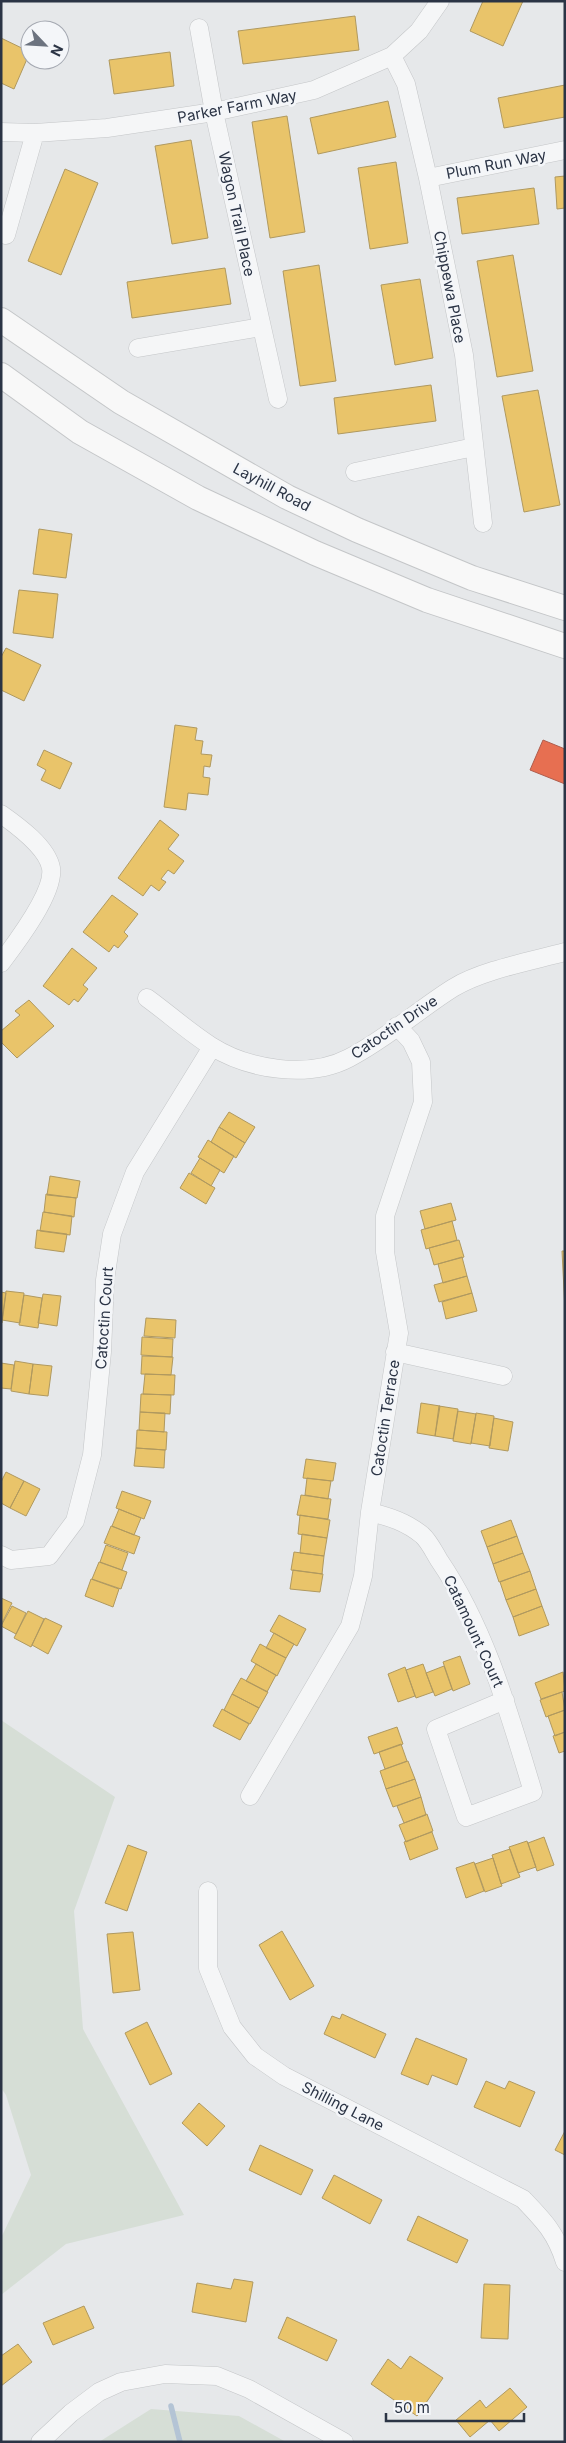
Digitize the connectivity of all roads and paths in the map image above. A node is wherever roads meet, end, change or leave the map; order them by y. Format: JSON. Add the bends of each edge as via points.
{"nodes":[{"id":1,"x":440,"y":1,"type":"edge"},
{"id":2,"x":199,"y":28,"type":"dead end"},
{"id":3,"x":392,"y":56,"type":"junction"},
{"id":4,"x":214,"y":112,"type":"junction"},
{"id":5,"x":1,"y":132,"type":"edge"},
{"id":6,"x":35,"y":133,"type":"junction"},
{"id":7,"x":565,"y":150,"type":"edge"},
{"id":8,"x":428,"y":178,"type":"junction"},
{"id":9,"x":6,"y":235,"type":"dead end"},
{"id":10,"x":1,"y":320,"type":"edge"},
{"id":11,"x":261,"y":327,"type":"junction"},
{"id":12,"x":138,"y":348,"type":"dead end"},
{"id":13,"x":1,"y":375,"type":"edge"},
{"id":14,"x":278,"y":400,"type":"dead end"},
{"id":15,"x":474,"y":447,"type":"junction"},
{"id":16,"x":355,"y":472,"type":"dead end"},
{"id":17,"x":484,"y":524,"type":"dead end"},
{"id":18,"x":565,"y":608,"type":"edge"},
{"id":19,"x":565,"y":646,"type":"edge"},
{"id":20,"x":1,"y":814,"type":"edge"},
{"id":21,"x":565,"y":952,"type":"edge"},
{"id":22,"x":1,"y":963,"type":"edge"},
{"id":23,"x":147,"y":998,"type":"dead end"},
{"id":24,"x":398,"y":1026,"type":"junction"},
{"id":25,"x":212,"y":1046,"type":"junction"},
{"id":26,"x":395,"y":1352,"type":"junction"},
{"id":27,"x":502,"y":1376,"type":"dead end"},
{"id":28,"x":370,"y":1512,"type":"junction"},
{"id":29,"x":1,"y":1555,"type":"edge"},
{"id":30,"x":505,"y":1700,"type":"junction"},
{"id":31,"x":250,"y":1796,"type":"dead end"},
{"id":32,"x":208,"y":1890,"type":"dead end"},
{"id":33,"x":565,"y":2262,"type":"edge"},
{"id":34,"x":40,"y":2442,"type":"edge"},
{"id":35,"x":344,"y":2442,"type":"edge"}],
"edges":[{"from":1,"to":3,"type":"street","name":"Parker Farm Way","via":[[419,31]]},
{"from":2,"to":4,"type":"street","name":"Wagon Trail Place"},
{"from":3,"to":4,"type":"street","name":"Parker Farm Way","via":[[314,90]]},
{"from":3,"to":8,"type":"street","name":"Chippewa Place","via":[[406,84]]},
{"from":4,"to":6,"type":"street","name":"Parker Farm Way","via":[[107,128]]},
{"from":4,"to":11,"type":"street","name":"Wagon Trail Place"},
{"from":5,"to":6,"type":"street","name":"Parker Farm Way"},
{"from":6,"to":9,"type":"street"},
{"from":7,"to":8,"type":"street","name":"Plum Run Way"},
{"from":8,"to":15,"type":"street","name":"Chippewa Place","via":[[464,355]]},
{"from":10,"to":18,"type":"main road","name":"Layhill Road","via":[[121,402],[287,497],[472,578]]},
{"from":11,"to":12,"type":"street"},
{"from":11,"to":14,"type":"street","name":"Wagon Trail Place"},
{"from":13,"to":19,"type":"main road","via":[[80,432],[198,498],[315,553],[427,600]]},
{"from":15,"to":16,"type":"street"},
{"from":15,"to":17,"type":"street","name":"Chippewa Place"},
{"from":20,"to":22,"type":"street","via":[[38,845],[51,868],[47,894]]},
{"from":21,"to":24,"type":"street","name":"Catoctin Drive","via":[[497,970],[455,987]]},
{"from":23,"to":25,"type":"street","name":"Catoctin Drive"},
{"from":24,"to":25,"type":"street","name":"Catoctin Drive","via":[[349,1058],[326,1067],[286,1071],[237,1058]]},
{"from":24,"to":26,"type":"street","name":"Catoctin Terrace","via":[[411,1041],[421,1062],[423,1102],[385,1216],[385,1252],[399,1333]]},
{"from":25,"to":29,"type":"street","name":"Catoctin Court","via":[[135,1172],[112,1234],[105,1280],[92,1455],[75,1521],[49,1556],[10,1560]]},
{"from":26,"to":27,"type":"street"},
{"from":26,"to":28,"type":"street","name":"Catoctin Terrace"},
{"from":28,"to":30,"type":"street","name":"Catamount Court","via":[[398,1519],[423,1536],[466,1605]]},
{"from":28,"to":31,"type":"street","name":"Catoctin Terrace","via":[[363,1576],[350,1626]]},
{"from":30,"to":30,"type":"street","name":"Catamount Court","via":[[436,1729],[466,1817],[533,1792]]},
{"from":32,"to":33,"type":"street","name":"Shilling Lane","via":[[208,1968],[232,2027],[255,2056],[284,2076],[523,2199],[548,2225]]},
{"from":34,"to":35,"type":"street","via":[[99,2392],[122,2382],[165,2374],[217,2376],[248,2389]]}]}
